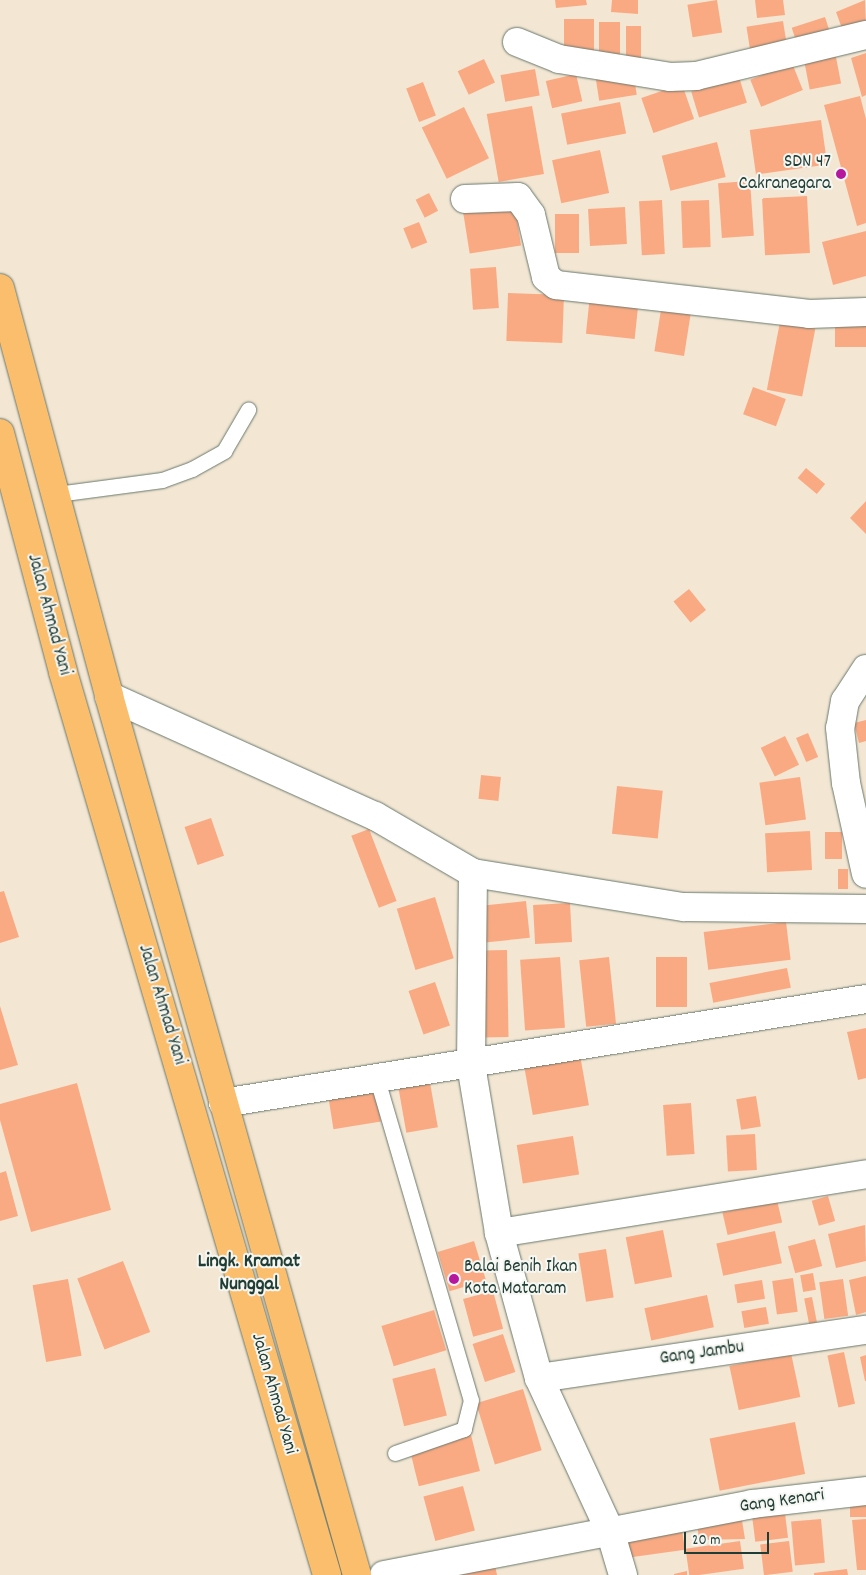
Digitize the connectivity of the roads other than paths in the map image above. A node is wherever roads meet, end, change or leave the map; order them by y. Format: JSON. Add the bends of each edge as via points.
{"nodes":[{"id":1,"x":866,"y":35,"type":"edge"},
{"id":2,"x":517,"y":42,"type":"dead end"},
{"id":3,"x":465,"y":199,"type":"dead end"},
{"id":4,"x":0,"y":288,"type":"edge"},
{"id":5,"x":866,"y":312,"type":"edge"},
{"id":6,"x":248,"y":410,"type":"dead end"},
{"id":7,"x":1,"y":442,"type":"edge"},
{"id":8,"x":57,"y":494,"type":"junction"},
{"id":9,"x":87,"y":608,"type":"junction"},
{"id":10,"x":49,"y":618,"type":"junction"},
{"id":11,"x":862,"y":674,"type":"edge"},
{"id":12,"x":109,"y":696,"type":"junction"},
{"id":13,"x":473,"y":873,"type":"junction"},
{"id":14,"x":866,"y":874,"type":"edge"},
{"id":15,"x":866,"y":909,"type":"edge"},
{"id":16,"x":866,"y":998,"type":"edge"},
{"id":17,"x":471,"y":1065,"type":"junction"},
{"id":18,"x":377,"y":1079,"type":"junction"},
{"id":19,"x":223,"y":1103,"type":"junction"},
{"id":20,"x":866,"y":1174,"type":"edge"},
{"id":21,"x":499,"y":1233,"type":"junction"},
{"id":22,"x":866,"y":1330,"type":"edge"},
{"id":23,"x":539,"y":1378,"type":"junction"},
{"id":24,"x":395,"y":1453,"type":"dead end"},
{"id":25,"x":866,"y":1491,"type":"edge"},
{"id":26,"x":338,"y":1503,"type":"junction"},
{"id":27,"x":308,"y":1512,"type":"junction"},
{"id":28,"x":610,"y":1531,"type":"junction"},
{"id":29,"x":326,"y":1575,"type":"edge"},
{"id":30,"x":357,"y":1575,"type":"edge"},
{"id":31,"x":384,"y":1575,"type":"edge"},
{"id":32,"x":623,"y":1575,"type":"edge"}],
"edges":[{"from":1,"to":2,"type":"street","via":[[696,76],[670,77],[559,59]]},
{"from":3,"to":5,"type":"street","via":[[518,197],[532,215],[546,277],[556,285],[809,314]]},
{"from":4,"to":8,"type":"highway","via":[[9,334]]},
{"from":6,"to":8,"type":"lane","via":[[224,451],[192,470],[162,480]]},
{"from":7,"to":10,"type":"highway","name":"Jalan Ahmad Yani"},
{"from":8,"to":9,"type":"highway"},
{"from":9,"to":10,"type":"highway"},
{"from":9,"to":12,"type":"highway"},
{"from":10,"to":27,"type":"highway","name":"Jalan Ahmad Yani"},
{"from":11,"to":14,"type":"street","via":[[845,701],[840,728],[846,783]]},
{"from":12,"to":13,"type":"street","via":[[375,816]]},
{"from":12,"to":19,"type":"highway"},
{"from":13,"to":15,"type":"street","via":[[684,906]]},
{"from":13,"to":17,"type":"street"},
{"from":16,"to":17,"type":"street"},
{"from":17,"to":18,"type":"street"},
{"from":17,"to":21,"type":"street"},
{"from":18,"to":19,"type":"street"},
{"from":18,"to":24,"type":"lane","via":[[471,1400],[464,1429]]},
{"from":19,"to":26,"type":"highway"},
{"from":20,"to":21,"type":"street"},
{"from":21,"to":23,"type":"street"},
{"from":22,"to":23,"type":"street","name":"Gang Jambu"},
{"from":23,"to":28,"type":"street"},
{"from":25,"to":28,"type":"street","name":"Gang Kenari","via":[[752,1504]]},
{"from":26,"to":27,"type":"highway"},
{"from":26,"to":30,"type":"highway"},
{"from":27,"to":29,"type":"highway","name":"Jalan Ahmad Yani"},
{"from":28,"to":31,"type":"street","name":"Gang Kenari"},
{"from":28,"to":32,"type":"street"}]}
